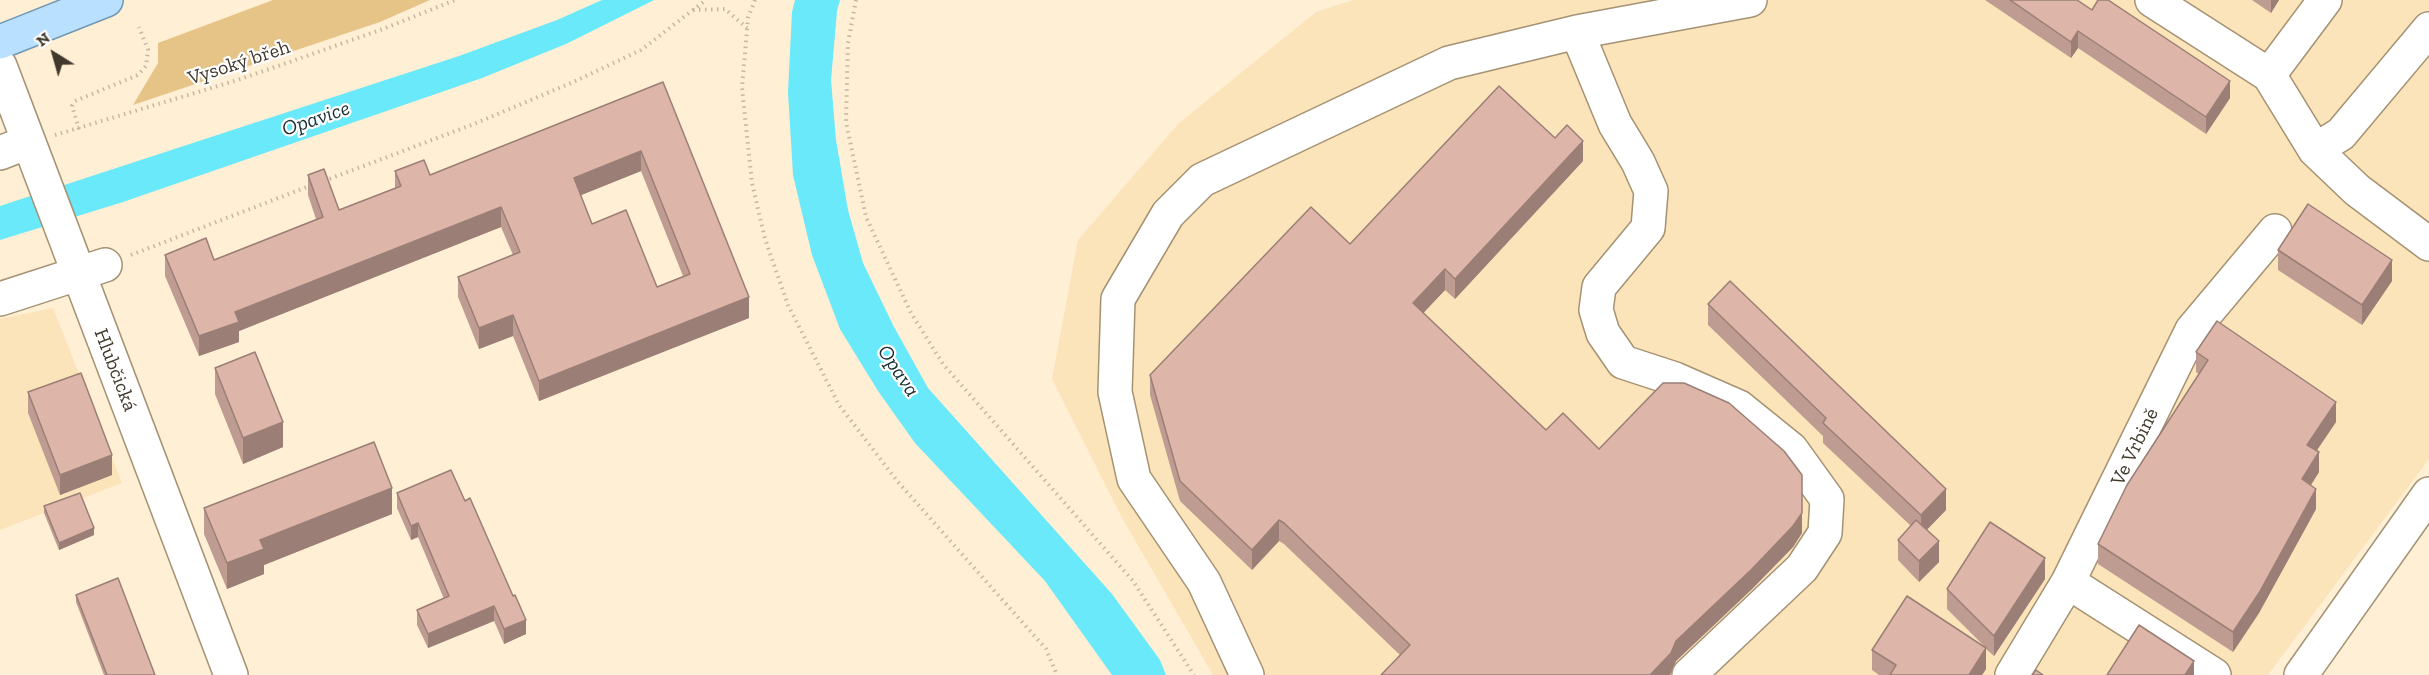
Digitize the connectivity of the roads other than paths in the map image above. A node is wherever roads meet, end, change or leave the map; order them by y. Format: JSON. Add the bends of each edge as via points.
{"nodes":[{"id":1,"x":106,"y":0,"type":"edge"},
{"id":2,"x":1750,"y":0,"type":"edge"},
{"id":3,"x":2152,"y":0,"type":"edge"},
{"id":4,"x":2325,"y":0,"type":"edge"},
{"id":5,"x":2429,"y":29,"type":"edge"},
{"id":6,"x":1577,"y":32,"type":"junction"},
{"id":7,"x":0,"y":42,"type":"edge"},
{"id":8,"x":0,"y":66,"type":"edge"},
{"id":9,"x":2269,"y":75,"type":"junction"},
{"id":10,"x":21,"y":150,"type":"edge"},
{"id":11,"x":2315,"y":150,"type":"junction"},
{"id":12,"x":2276,"y":231,"type":"dead end"},
{"id":13,"x":2429,"y":244,"type":"edge"},
{"id":14,"x":85,"y":265,"type":"junction"},
{"id":15,"x":0,"y":299,"type":"edge"},
{"id":16,"x":2429,"y":494,"type":"edge"},
{"id":17,"x":2068,"y":582,"type":"junction"},
{"id":18,"x":231,"y":675,"type":"edge"},
{"id":19,"x":1247,"y":675,"type":"edge"},
{"id":20,"x":1689,"y":675,"type":"edge"},
{"id":21,"x":2012,"y":675,"type":"edge"},
{"id":22,"x":2214,"y":675,"type":"edge"},
{"id":23,"x":2301,"y":675,"type":"edge"}],
"edges":[{"from":1,"to":7,"type":"main road"},
{"from":2,"to":6,"type":"street"},
{"from":3,"to":9,"type":"street"},
{"from":4,"to":9,"type":"street"},
{"from":5,"to":11,"type":"street","via":[[2341,134]]},
{"from":6,"to":19,"type":"street","via":[[1449,63],[1202,180],[1168,214],[1118,299],[1115,392],[1134,479],[1204,582]]},
{"from":6,"to":20,"type":"street","via":[[1615,124],[1651,191],[1648,228],[1599,287],[1596,310],[1603,333],[1623,362],[1739,407],[1791,449],[1827,499],[1825,533],[1802,568]]},
{"from":8,"to":10,"type":"street","name":"Hlubčická"},
{"from":9,"to":11,"type":"street"},
{"from":10,"to":14,"type":"street","name":"Hlubčická"},
{"from":11,"to":13,"type":"street","via":[[2357,189]]},
{"from":12,"to":17,"type":"street","name":"Ve Vrbině","via":[[2192,330]]},
{"from":14,"to":15,"type":"street"},
{"from":14,"to":18,"type":"street","name":"Hlubčická"},
{"from":16,"to":23,"type":"street"},
{"from":17,"to":21,"type":"street","name":"Ve Vrbině"},
{"from":17,"to":22,"type":"street"}]}
